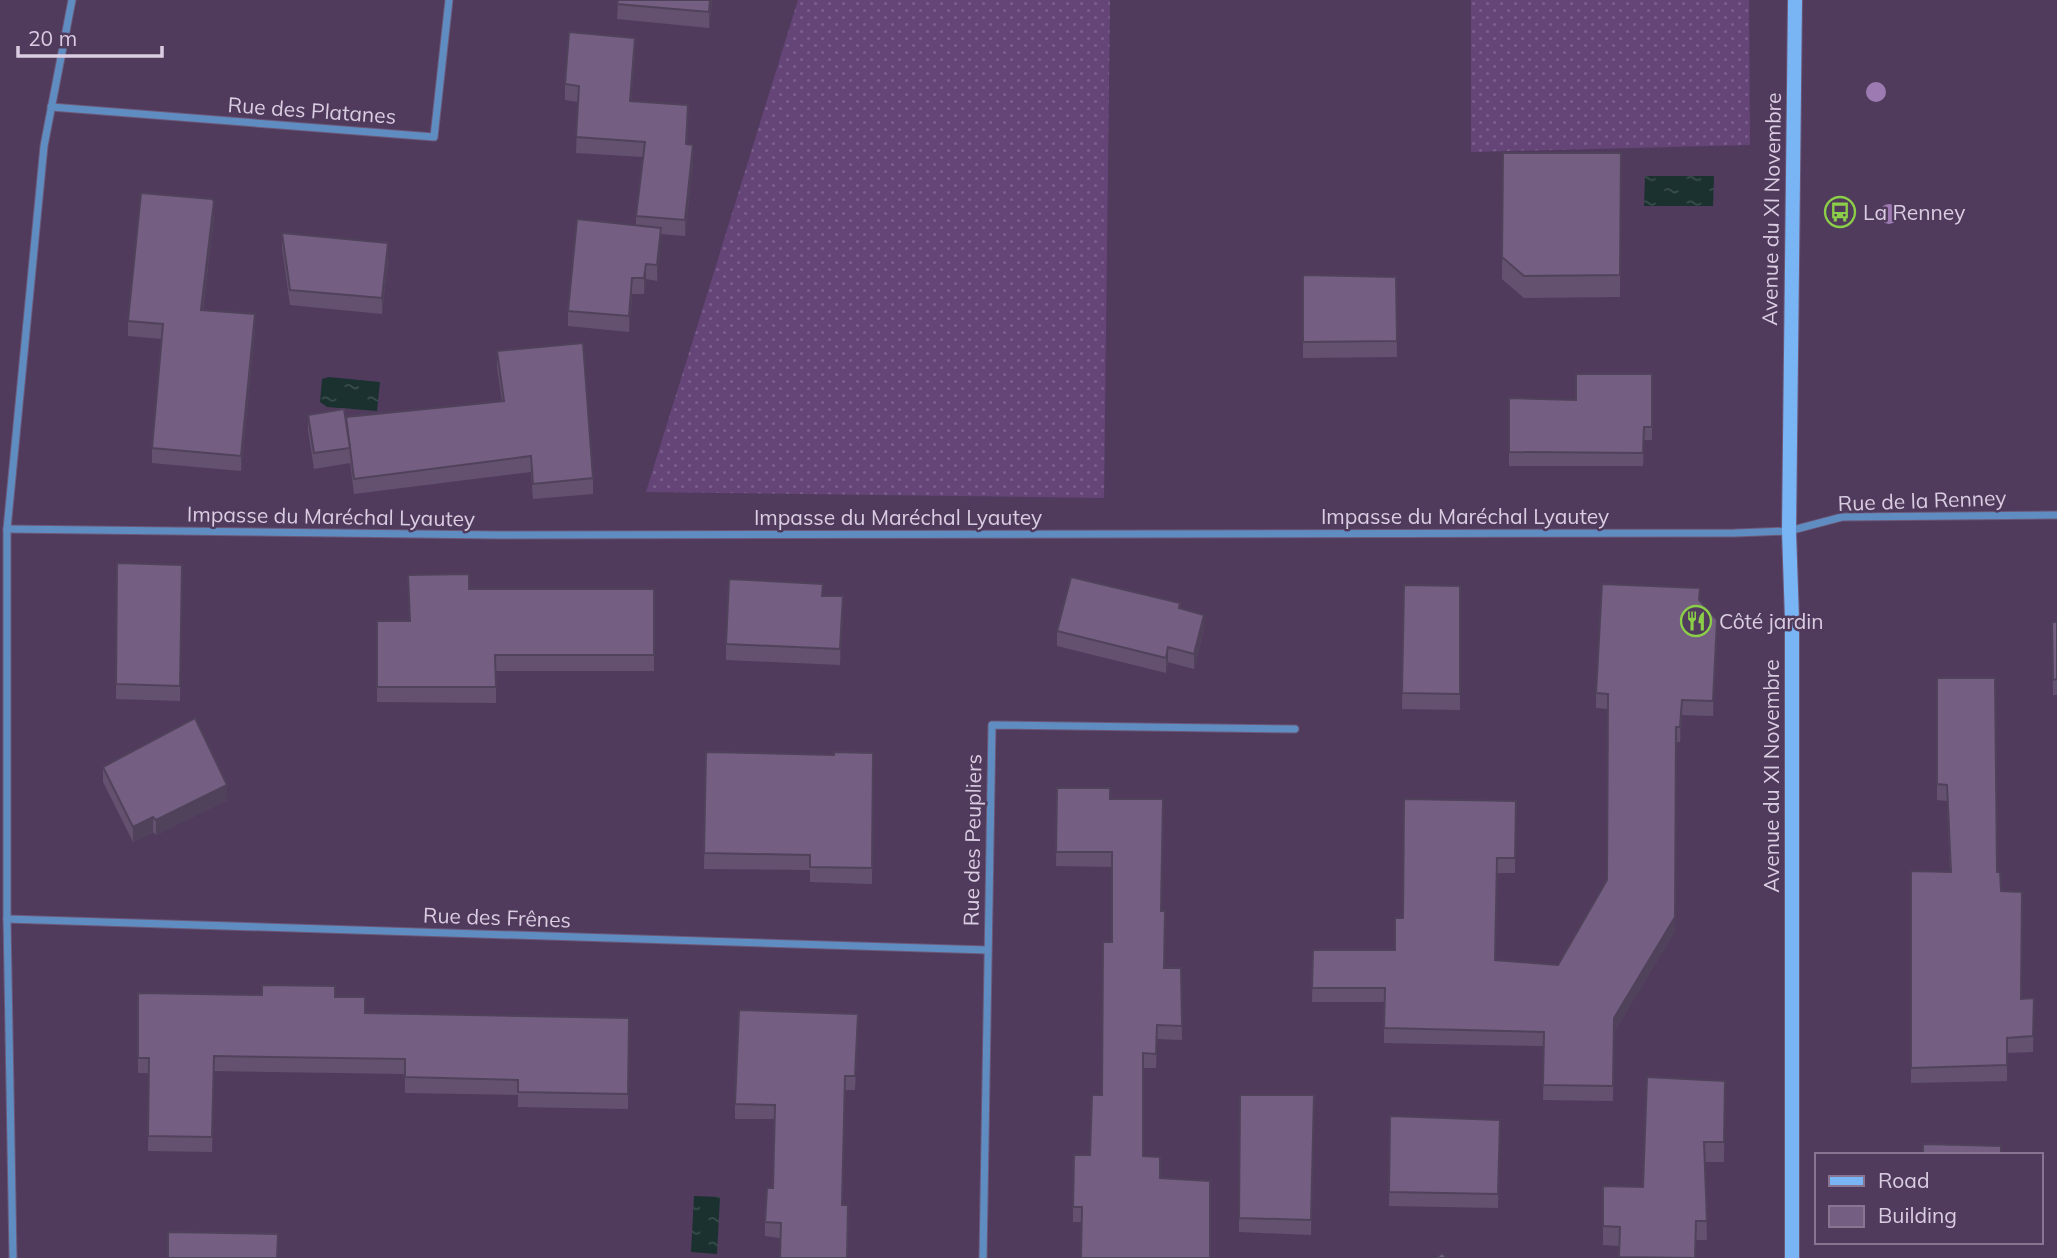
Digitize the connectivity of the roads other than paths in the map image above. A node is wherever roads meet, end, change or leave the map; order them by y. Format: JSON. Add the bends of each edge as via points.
{"nodes":[{"id":1,"x":72,"y":0,"type":"edge"},
{"id":2,"x":449,"y":0,"type":"edge"},
{"id":3,"x":1795,"y":0,"type":"edge"},
{"id":4,"x":51,"y":107,"type":"junction"},
{"id":5,"x":2057,"y":515,"type":"edge"},
{"id":6,"x":7,"y":529,"type":"junction"},
{"id":7,"x":1789,"y":531,"type":"junction"},
{"id":8,"x":1295,"y":729,"type":"dead end"},
{"id":9,"x":7,"y":919,"type":"junction"},
{"id":10,"x":987,"y":950,"type":"junction"},
{"id":11,"x":13,"y":1258,"type":"edge"},
{"id":12,"x":983,"y":1258,"type":"edge"},
{"id":13,"x":1792,"y":1258,"type":"edge"}],
"edges":[{"from":1,"to":4,"type":"street"},
{"from":2,"to":4,"type":"street","name":"Rue des Platanes","via":[[433,137]]},
{"from":3,"to":7,"type":"main road","name":"Avenue du XI Novembre"},
{"from":4,"to":6,"type":"street"},
{"from":5,"to":7,"type":"street","name":"Rue de la Renney","via":[[1842,517]]},
{"from":6,"to":7,"type":"street","name":"Impasse du Maréchal Lyautey","via":[[498,536]]},
{"from":6,"to":9,"type":"street"},
{"from":7,"to":13,"type":"main road","name":"Avenue du XI Novembre"},
{"from":8,"to":10,"type":"street","name":"Rue des Peupliers","via":[[992,725]]},
{"from":9,"to":10,"type":"street","name":"Rue des Frênes"},
{"from":9,"to":11,"type":"street"},
{"from":10,"to":12,"type":"street","name":"Rue des Peupliers"}]}
